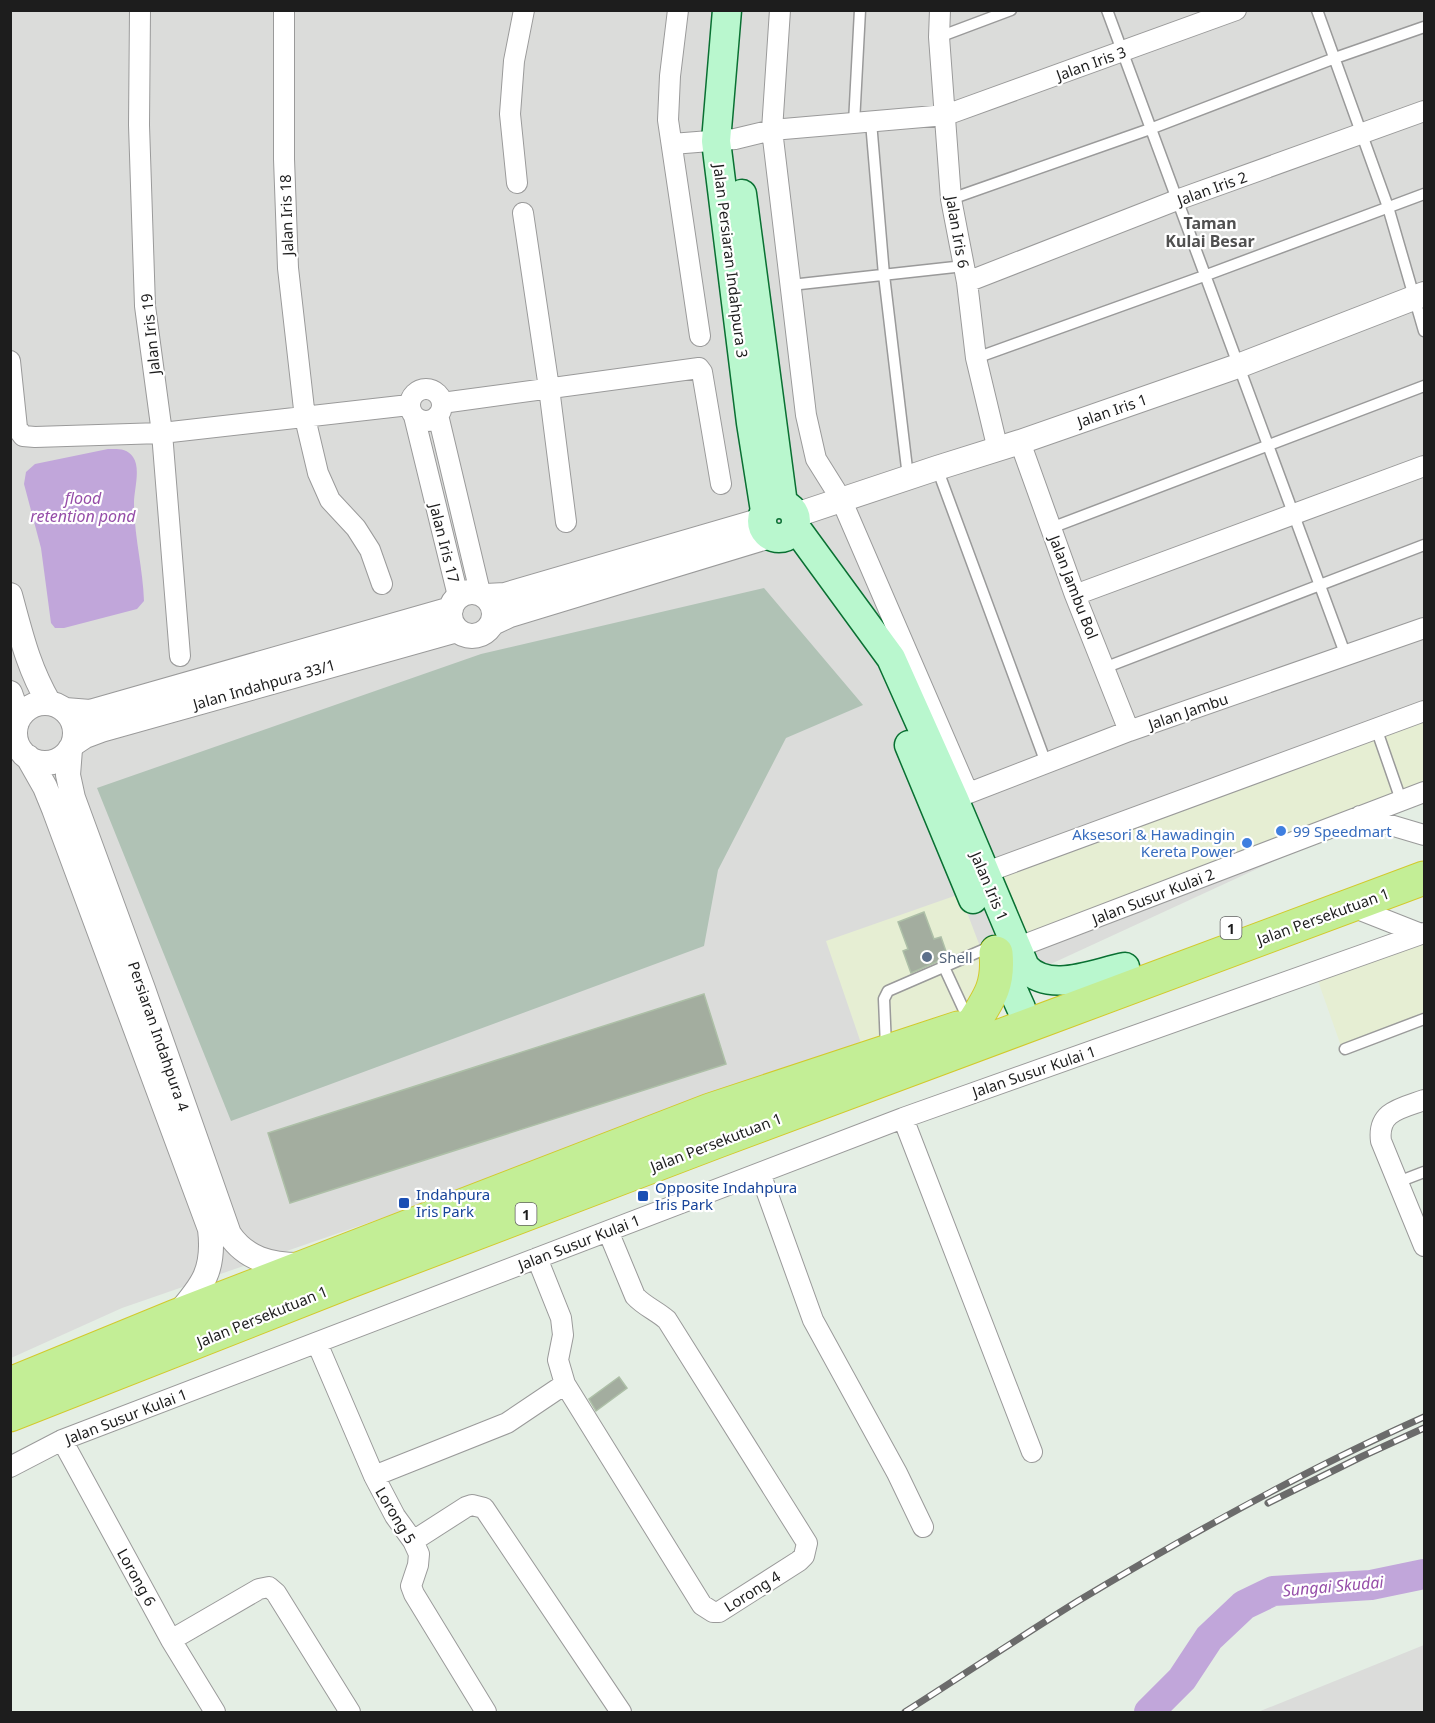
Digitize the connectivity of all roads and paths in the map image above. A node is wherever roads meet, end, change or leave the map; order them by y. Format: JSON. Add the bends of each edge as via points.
{"nodes":[{"id":1,"x":140,"y":10,"type":"edge"},
{"id":2,"x":284,"y":10,"type":"edge"},
{"id":3,"x":524,"y":10,"type":"edge"},
{"id":4,"x":678,"y":10,"type":"edge"},
{"id":5,"x":727,"y":10,"type":"edge"},
{"id":6,"x":745,"y":10,"type":"edge"},
{"id":7,"x":780,"y":10,"type":"edge"},
{"id":8,"x":860,"y":10,"type":"edge"},
{"id":9,"x":940,"y":10,"type":"edge"},
{"id":10,"x":1011,"y":10,"type":"edge"},
{"id":11,"x":1107,"y":10,"type":"edge"},
{"id":12,"x":1236,"y":10,"type":"edge"},
{"id":13,"x":1317,"y":10,"type":"edge"},
{"id":14,"x":1425,"y":27,"type":"edge"},
{"id":15,"x":939,"y":37,"type":"junction"},
{"id":16,"x":1122,"y":51,"type":"junction"},
{"id":17,"x":1335,"y":58,"type":"junction"},
{"id":18,"x":1425,"y":111,"type":"edge"},
{"id":19,"x":946,"y":115,"type":"junction"},
{"id":20,"x":862,"y":123,"type":"junction"},
{"id":21,"x":1150,"y":129,"type":"junction"},
{"id":22,"x":772,"y":130,"type":"junction"},
{"id":23,"x":1360,"y":134,"type":"junction"},
{"id":24,"x":726,"y":140,"type":"junction"},
{"id":25,"x":672,"y":144,"type":"junction"},
{"id":26,"x":517,"y":183,"type":"dead end"},
{"id":27,"x":1425,"y":194,"type":"edge"},
{"id":28,"x":951,"y":199,"type":"junction"},
{"id":29,"x":1177,"y":200,"type":"junction"},
{"id":30,"x":1388,"y":207,"type":"junction"},
{"id":31,"x":523,"y":213,"type":"dead end"},
{"id":32,"x":965,"y":274,"type":"junction"},
{"id":33,"x":884,"y":275,"type":"junction"},
{"id":34,"x":1204,"y":276,"type":"junction"},
{"id":35,"x":790,"y":285,"type":"junction"},
{"id":36,"x":1419,"y":296,"type":"edge"},
{"id":37,"x":1425,"y":331,"type":"edge"},
{"id":38,"x":700,"y":336,"type":"dead end"},
{"id":39,"x":976,"y":358,"type":"junction"},
{"id":40,"x":10,"y":361,"type":"edge"},
{"id":41,"x":1238,"y":366,"type":"junction"},
{"id":42,"x":1425,"y":386,"type":"edge"},
{"id":43,"x":549,"y":388,"type":"junction"},
{"id":44,"x":440,"y":409,"type":"junction"},
{"id":45,"x":412,"y":411,"type":"junction"},
{"id":46,"x":806,"y":415,"type":"junction"},
{"id":47,"x":305,"y":418,"type":"junction"},
{"id":48,"x":762,"y":422,"type":"junction"},
{"id":49,"x":162,"y":433,"type":"junction"},
{"id":50,"x":1268,"y":445,"type":"junction"},
{"id":51,"x":1009,"y":446,"type":"junction"},
{"id":52,"x":1425,"y":466,"type":"edge"},
{"id":53,"x":937,"y":468,"type":"junction"},
{"id":54,"x":908,"y":477,"type":"junction"},
{"id":55,"x":721,"y":484,"type":"dead end"},
{"id":56,"x":842,"y":499,"type":"junction"},
{"id":57,"x":1294,"y":515,"type":"junction"},
{"id":58,"x":566,"y":522,"type":"dead end"},
{"id":59,"x":780,"y":522,"type":"junction"},
{"id":60,"x":1051,"y":528,"type":"junction"},
{"id":61,"x":1425,"y":545,"type":"edge"},
{"id":62,"x":382,"y":585,"type":"dead end"},
{"id":63,"x":1320,"y":586,"type":"junction"},
{"id":64,"x":10,"y":595,"type":"edge"},
{"id":65,"x":1075,"y":595,"type":"junction"},
{"id":66,"x":466,"y":605,"type":"junction"},
{"id":67,"x":493,"y":623,"type":"junction"},
{"id":68,"x":1425,"y":628,"type":"edge"},
{"id":69,"x":180,"y":656,"type":"dead end"},
{"id":70,"x":1346,"y":656,"type":"junction"},
{"id":71,"x":1104,"y":668,"type":"junction"},
{"id":72,"x":10,"y":693,"type":"edge"},
{"id":73,"x":57,"y":707,"type":"junction"},
{"id":74,"x":1425,"y":711,"type":"edge"},
{"id":75,"x":17,"y":723,"type":"junction"},
{"id":76,"x":1376,"y":728,"type":"junction"},
{"id":77,"x":1129,"y":731,"type":"junction"},
{"id":78,"x":71,"y":747,"type":"junction"},
{"id":79,"x":28,"y":757,"type":"junction"},
{"id":80,"x":1046,"y":763,"type":"junction"},
{"id":81,"x":1425,"y":792,"type":"edge"},
{"id":82,"x":961,"y":796,"type":"junction"},
{"id":83,"x":1401,"y":800,"type":"junction"},
{"id":84,"x":1360,"y":816,"type":"junction"},
{"id":85,"x":1425,"y":835,"type":"edge"},
{"id":86,"x":1425,"y":857,"type":"edge"},
{"id":87,"x":984,"y":873,"type":"junction"},
{"id":88,"x":1425,"y":878,"type":"edge"},
{"id":89,"x":1350,"y":906,"type":"junction"},
{"id":90,"x":1423,"y":934,"type":"edge"},
{"id":91,"x":1002,"y":949,"type":"junction"},
{"id":92,"x":944,"y":967,"type":"junction"},
{"id":93,"x":1125,"y":967,"type":"junction"},
{"id":94,"x":1032,"y":1014,"type":"junction"},
{"id":95,"x":1425,"y":1019,"type":"edge"},
{"id":96,"x":972,"y":1023,"type":"junction"},
{"id":97,"x":1345,"y":1049,"type":"dead end"},
{"id":98,"x":887,"y":1053,"type":"junction"},
{"id":99,"x":1425,"y":1100,"type":"edge"},
{"id":100,"x":903,"y":1118,"type":"junction"},
{"id":101,"x":1425,"y":1172,"type":"edge"},
{"id":102,"x":760,"y":1173,"type":"junction"},
{"id":103,"x":1398,"y":1182,"type":"junction"},
{"id":104,"x":608,"y":1231,"type":"junction"},
{"id":105,"x":1425,"y":1246,"type":"edge"},
{"id":106,"x":537,"y":1258,"type":"junction"},
{"id":107,"x":310,"y":1265,"type":"junction"},
{"id":108,"x":176,"y":1316,"type":"junction"},
{"id":109,"x":317,"y":1343,"type":"junction"},
{"id":110,"x":10,"y":1384,"type":"edge"},
{"id":111,"x":565,"y":1384,"type":"junction"},
{"id":112,"x":10,"y":1415,"type":"edge"},
{"id":113,"x":62,"y":1440,"type":"junction"},
{"id":114,"x":1032,"y":1452,"type":"dead end"},
{"id":115,"x":10,"y":1467,"type":"edge"},
{"id":116,"x":374,"y":1476,"type":"junction"},
{"id":117,"x":922,"y":1527,"type":"dead end"},
{"id":118,"x":413,"y":1541,"type":"junction"},
{"id":119,"x":171,"y":1640,"type":"junction"},
{"id":120,"x":215,"y":1713,"type":"edge"},
{"id":121,"x":350,"y":1713,"type":"edge"},
{"id":122,"x":486,"y":1713,"type":"edge"},
{"id":123,"x":621,"y":1713,"type":"edge"}],
"edges":[{"from":1,"to":49,"type":"street","name":"Jalan Iris 19","via":[[145,306]]},
{"from":2,"to":47,"type":"street","name":"Jalan Iris 18","via":[[288,268]]},
{"from":3,"to":26,"type":"street","via":[[514,61],[510,114]]},
{"from":4,"to":25,"type":"street","via":[[670,75],[668,120]]},
{"from":5,"to":24,"type":"main road","name":"Jalan Persiaran Indahpura 3"},
{"from":6,"to":24,"type":"main road","name":"Jalan Persiaran Indahpura 3"},
{"from":7,"to":22,"type":"street"},
{"from":8,"to":20,"type":"lane"},
{"from":9,"to":15,"type":"street","name":"Jalan Iris 6"},
{"from":10,"to":15,"type":"lane"},
{"from":11,"to":16,"type":"lane"},
{"from":12,"to":16,"type":"street","name":"Jalan Iris 3"},
{"from":13,"to":17,"type":"lane"},
{"from":14,"to":17,"type":"lane"},
{"from":15,"to":19,"type":"street","name":"Jalan Iris 6"},
{"from":16,"to":19,"type":"street","name":"Jalan Iris 3"},
{"from":16,"to":21,"type":"lane"},
{"from":17,"to":21,"type":"lane"},
{"from":17,"to":23,"type":"lane"},
{"from":18,"to":23,"type":"street","name":"Jalan Iris 2"},
{"from":19,"to":20,"type":"street","name":"Jalan Iris 3"},
{"from":19,"to":28,"type":"street","name":"Jalan Iris 6"},
{"from":20,"to":22,"type":"street","name":"Jalan Iris 3"},
{"from":20,"to":33,"type":"lane"},
{"from":21,"to":28,"type":"lane"},
{"from":21,"to":29,"type":"lane"},
{"from":22,"to":24,"type":"street","name":"Jalan Iris 3"},
{"from":22,"to":35,"type":"street"},
{"from":23,"to":29,"type":"street","name":"Jalan Iris 2"},
{"from":23,"to":30,"type":"lane"},
{"from":24,"to":25,"type":"street","name":"Jalan Iris 3"},
{"from":24,"to":48,"type":"main road","name":"Jalan Persiaran Indahpura 3"},
{"from":25,"to":38,"type":"street"},
{"from":27,"to":30,"type":"lane"},
{"from":28,"to":32,"type":"street","name":"Jalan Iris 6"},
{"from":29,"to":32,"type":"street","name":"Jalan Iris 2"},
{"from":29,"to":34,"type":"lane"},
{"from":30,"to":34,"type":"lane"},
{"from":30,"to":36,"type":"lane"},
{"from":31,"to":43,"type":"street"},
{"from":32,"to":33,"type":"lane"},
{"from":32,"to":39,"type":"street","name":"Jalan Iris 6"},
{"from":33,"to":35,"type":"lane"},
{"from":33,"to":54,"type":"lane"},
{"from":34,"to":39,"type":"lane"},
{"from":34,"to":41,"type":"lane"},
{"from":35,"to":46,"type":"street"},
{"from":36,"to":37,"type":"lane"},
{"from":36,"to":41,"type":"street","name":"Jalan Iris 1"},
{"from":39,"to":51,"type":"street","name":"Jalan Iris 6"},
{"from":40,"to":49,"type":"street","via":[[14,414],[23,436]]},
{"from":41,"to":50,"type":"lane"},
{"from":41,"to":51,"type":"street","name":"Jalan Iris 1"},
{"from":42,"to":50,"type":"lane"},
{"from":43,"to":44,"type":"street"},
{"from":43,"to":55,"type":"street","via":[[699,368]]},
{"from":43,"to":58,"type":"street"},
{"from":44,"to":45,"type":"street","via":[[434,419],[424,421]]},
{"from":44,"to":45,"type":"street","via":[[438,394],[424,389],[415,393]]},
{"from":44,"to":66,"type":"street","name":"Jalan Iris 17","via":[[454,486]]},
{"from":45,"to":47,"type":"street"},
{"from":45,"to":66,"type":"street","name":"Jalan Iris 17"},
{"from":46,"to":48,"type":"street"},
{"from":46,"to":56,"type":"street","via":[[816,459]]},
{"from":47,"to":49,"type":"street"},
{"from":47,"to":62,"type":"street","name":"Jalan Iris 18","via":[[318,473],[330,500],[370,550]]},
{"from":48,"to":59,"type":"main road","name":"Jalan Persiaran Indahpura 3"},
{"from":49,"to":69,"type":"street","name":"Jalan Iris 19"},
{"from":50,"to":57,"type":"lane"},
{"from":50,"to":60,"type":"lane"},
{"from":51,"to":53,"type":"street","name":"Jalan Iris 1"},
{"from":51,"to":60,"type":"street","name":"Jalan Jambu Bol"},
{"from":52,"to":57,"type":"street"},
{"from":53,"to":54,"type":"street","name":"Jalan Iris 1"},
{"from":53,"to":80,"type":"lane"},
{"from":54,"to":56,"type":"street","name":"Jalan Iris 1"},
{"from":56,"to":59,"type":"street","name":"Jalan Iris 1"},
{"from":56,"to":82,"type":"street"},
{"from":57,"to":63,"type":"lane"},
{"from":57,"to":65,"type":"street"},
{"from":59,"to":66,"type":"street","name":"Jalan Indahpura 33/1"},
{"from":59,"to":67,"type":"street"},
{"from":59,"to":82,"type":"main road","name":"Jalan Iris 1","via":[[891,658]]},
{"from":59,"to":91,"type":"main road","name":"Jalan Iris 1","via":[[879,671]]},
{"from":60,"to":65,"type":"street","name":"Jalan Jambu Bol"},
{"from":61,"to":63,"type":"lane"},
{"from":63,"to":70,"type":"lane"},
{"from":63,"to":71,"type":"lane"},
{"from":64,"to":73,"type":"street","name":"Persiaran Indahpura 4","via":[[35,679]]},
{"from":65,"to":71,"type":"street","name":"Jalan Jambu Bol"},
{"from":66,"to":67,"type":"street","via":[[494,609]]},
{"from":66,"to":67,"type":"street","via":[[463,633],[477,635]]},
{"from":66,"to":73,"type":"street","name":"Jalan Indahpura 33/1","via":[[90,712]]},
{"from":66,"to":78,"type":"street","name":"Jalan Indahpura 33/1","via":[[101,730]]},
{"from":68,"to":70,"type":"street","name":"Jalan Jambu"},
{"from":70,"to":77,"type":"street","name":"Jalan Jambu"},
{"from":71,"to":77,"type":"street","name":"Jalan Jambu Bol"},
{"from":72,"to":75,"type":"street","name":"Persiaran Indahpura 4"},
{"from":73,"to":75,"type":"street","via":[[33,705]]},
{"from":73,"to":78,"type":"street","name":"Persiaran Indahpura 4","via":[[74,724]]},
{"from":74,"to":76,"type":"street"},
{"from":75,"to":79,"type":"street","name":"Persiaran Indahpura 4","via":[[18,745]]},
{"from":76,"to":83,"type":"lane"},
{"from":76,"to":87,"type":"street"},
{"from":77,"to":80,"type":"street","name":"Jalan Jambu"},
{"from":78,"to":79,"type":"street","via":[[60,758],[47,762]]},
{"from":78,"to":107,"type":"street","name":"Persiaran Indahpura 4","via":[[68,775],[73,798],[229,1234],[248,1254],[271,1262]]},
{"from":79,"to":108,"type":"street","name":"Persiaran Indahpura 4","via":[[54,809],[210,1229],[206,1276]]},
{"from":80,"to":82,"type":"street","name":"Jalan Jambu"},
{"from":81,"to":83,"type":"street","name":"Jalan Susur Kulai 2"},
{"from":82,"to":87,"type":"main road","name":"Jalan Iris 1"},
{"from":83,"to":84,"type":"street","name":"Jalan Susur Kulai 2"},
{"from":84,"to":85,"type":"street"},
{"from":84,"to":91,"type":"street","name":"Jalan Susur Kulai 2"},
{"from":86,"to":93,"type":"highway","name":"Jalan Persekutuan 1","number":"1"},
{"from":87,"to":91,"type":"main road","name":"Jalan Iris 1"},
{"from":88,"to":89,"type":"highway","name":"Jalan Persekutuan 1","number":"1"},
{"from":89,"to":90,"type":"street"},
{"from":89,"to":94,"type":"highway","name":"Jalan Persekutuan 1","number":"1"},
{"from":90,"to":100,"type":"street","name":"Jalan Susur Kulai 1"},
{"from":91,"to":92,"type":"lane"},
{"from":91,"to":93,"type":"main road","name":"Jalan Iris 1","via":[[1032,975],[1045,980]]},
{"from":91,"to":94,"type":"main road","name":"Jalan Iris 1"},
{"from":91,"to":96,"type":"highway","via":[[995,987]]},
{"from":92,"to":96,"type":"lane"},
{"from":92,"to":98,"type":"lane","via":[[888,990],[884,999]]},
{"from":93,"to":94,"type":"highway","name":"Jalan Persekutuan 1","number":"1"},
{"from":94,"to":96,"type":"highway","name":"Jalan Persekutuan 1","number":"1"},
{"from":94,"to":112,"type":"highway","name":"Jalan Persekutuan 1","number":"1"},
{"from":95,"to":97,"type":"lane"},
{"from":96,"to":98,"type":"highway","name":"Jalan Persekutuan 1","number":"1"},
{"from":98,"to":107,"type":"highway","name":"Jalan Persekutuan 1","number":"1","via":[[710,1110]]},
{"from":99,"to":103,"type":"street","via":[[1395,1111],[1382,1123],[1381,1141]]},
{"from":100,"to":102,"type":"street","name":"Jalan Susur Kulai 1"},
{"from":100,"to":114,"type":"street"},
{"from":101,"to":103,"type":"lane"},
{"from":102,"to":104,"type":"street","name":"Jalan Susur Kulai 1"},
{"from":102,"to":117,"type":"street","via":[[813,1320],[897,1473]]},
{"from":103,"to":105,"type":"street"},
{"from":104,"to":106,"type":"street","name":"Jalan Susur Kulai 1"},
{"from":104,"to":111,"type":"street","name":"Lorong 4","via":[[635,1296],[667,1320],[805,1537],[804,1556],[725,1610],[707,1610]]},
{"from":106,"to":109,"type":"street","name":"Jalan Susur Kulai 1"},
{"from":106,"to":111,"type":"street","name":"Lorong 4","via":[[561,1318],[563,1335],[558,1360]]},
{"from":107,"to":108,"type":"highway","name":"Jalan Persekutuan 1","number":"1"},
{"from":108,"to":110,"type":"highway","name":"Jalan Persekutuan 1","number":"1"},
{"from":109,"to":113,"type":"street","name":"Jalan Susur Kulai 1"},
{"from":109,"to":116,"type":"street","name":"Lorong 5"},
{"from":111,"to":116,"type":"street","via":[[507,1423]]},
{"from":113,"to":115,"type":"street","name":"Jalan Susur Kulai 1"},
{"from":113,"to":119,"type":"street","name":"Lorong 6"},
{"from":116,"to":118,"type":"street","name":"Lorong 5"},
{"from":118,"to":122,"type":"street","name":"Lorong 5","via":[[418,1554],[411,1586],[414,1594]]},
{"from":118,"to":123,"type":"street","via":[[466,1507],[484,1508]]},
{"from":119,"to":120,"type":"street","name":"Lorong 6"},
{"from":119,"to":121,"type":"street","via":[[260,1588],[269,1587]]}]}
